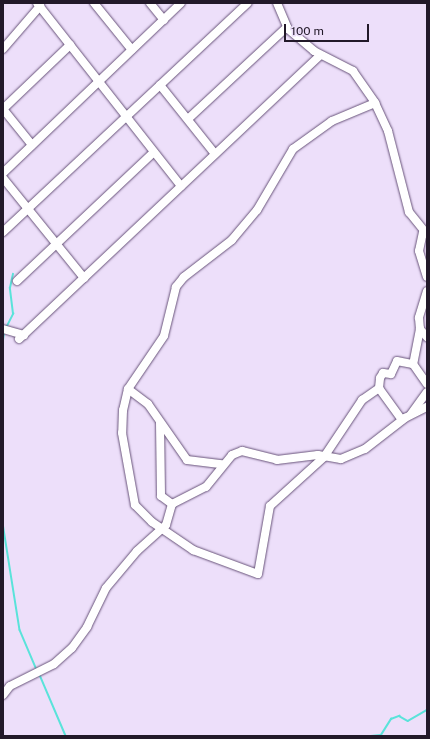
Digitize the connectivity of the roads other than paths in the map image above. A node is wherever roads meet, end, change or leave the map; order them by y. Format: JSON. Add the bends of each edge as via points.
{"nodes":[{"id":1,"x":94,"y":3,"type":"edge"},
{"id":2,"x":150,"y":3,"type":"edge"},
{"id":3,"x":182,"y":3,"type":"edge"},
{"id":4,"x":248,"y":3,"type":"edge"},
{"id":5,"x":277,"y":3,"type":"edge"},
{"id":6,"x":38,"y":5,"type":"edge"},
{"id":7,"x":164,"y":20,"type":"junction"},
{"id":8,"x":287,"y":27,"type":"junction"},
{"id":9,"x":70,"y":45,"type":"junction"},
{"id":10,"x":3,"y":49,"type":"edge"},
{"id":11,"x":132,"y":50,"type":"junction"},
{"id":12,"x":320,"y":55,"type":"junction"},
{"id":13,"x":99,"y":81,"type":"junction"},
{"id":14,"x":160,"y":85,"type":"junction"},
{"id":15,"x":376,"y":103,"type":"junction"},
{"id":16,"x":3,"y":109,"type":"edge"},
{"id":17,"x":126,"y":116,"type":"junction"},
{"id":18,"x":188,"y":119,"type":"junction"},
{"id":19,"x":32,"y":145,"type":"junction"},
{"id":20,"x":154,"y":152,"type":"junction"},
{"id":21,"x":215,"y":154,"type":"junction"},
{"id":22,"x":3,"y":173,"type":"edge"},
{"id":23,"x":3,"y":178,"type":"edge"},
{"id":24,"x":181,"y":186,"type":"junction"},
{"id":25,"x":28,"y":209,"type":"junction"},
{"id":26,"x":3,"y":232,"type":"edge"},
{"id":27,"x":425,"y":233,"type":"edge"},
{"id":28,"x":56,"y":244,"type":"junction"},
{"id":29,"x":427,"y":277,"type":"edge"},
{"id":30,"x":84,"y":278,"type":"junction"},
{"id":31,"x":17,"y":281,"type":"dead end"},
{"id":32,"x":427,"y":290,"type":"edge"},
{"id":33,"x":3,"y":329,"type":"edge"},
{"id":34,"x":420,"y":329,"type":"junction"},
{"id":35,"x":427,"y":337,"type":"edge"},
{"id":36,"x":413,"y":364,"type":"junction"},
{"id":37,"x":427,"y":384,"type":"edge"},
{"id":38,"x":379,"y":388,"type":"junction"},
{"id":39,"x":128,"y":389,"type":"junction"},
{"id":40,"x":427,"y":392,"type":"edge"},
{"id":41,"x":427,"y":407,"type":"edge"},
{"id":42,"x":410,"y":415,"type":"junction"},
{"id":43,"x":402,"y":420,"type":"junction"},
{"id":44,"x":160,"y":424,"type":"junction"},
{"id":45,"x":324,"y":457,"type":"junction"},
{"id":46,"x":222,"y":464,"type":"junction"},
{"id":47,"x":172,"y":504,"type":"junction"},
{"id":48,"x":163,"y":529,"type":"junction"},
{"id":49,"x":3,"y":695,"type":"edge"}],
"edges":[{"from":1,"to":11,"type":"street"},
{"from":2,"to":7,"type":"street"},
{"from":3,"to":7,"type":"street"},
{"from":4,"to":14,"type":"street"},
{"from":5,"to":8,"type":"street"},
{"from":6,"to":9,"type":"street"},
{"from":6,"to":10,"type":"street"},
{"from":7,"to":11,"type":"street"},
{"from":8,"to":12,"type":"street"},
{"from":8,"to":18,"type":"street"},
{"from":9,"to":13,"type":"street"},
{"from":9,"to":16,"type":"street"},
{"from":11,"to":13,"type":"street"},
{"from":12,"to":15,"type":"street","via":[[353,71]]},
{"from":12,"to":21,"type":"street"},
{"from":13,"to":17,"type":"street"},
{"from":13,"to":19,"type":"street"},
{"from":14,"to":17,"type":"street"},
{"from":14,"to":18,"type":"street"},
{"from":15,"to":27,"type":"street","via":[[390,137],[408,212]]},
{"from":15,"to":39,"type":"street","via":[[332,121],[293,149],[257,210],[232,240],[180,281],[168,310],[164,336]]},
{"from":16,"to":19,"type":"street"},
{"from":17,"to":20,"type":"street"},
{"from":17,"to":25,"type":"street"},
{"from":18,"to":21,"type":"street"},
{"from":19,"to":22,"type":"street"},
{"from":20,"to":24,"type":"street"},
{"from":20,"to":28,"type":"street"},
{"from":21,"to":24,"type":"street"},
{"from":23,"to":25,"type":"street"},
{"from":24,"to":30,"type":"street"},
{"from":25,"to":26,"type":"street"},
{"from":25,"to":28,"type":"street"},
{"from":27,"to":29,"type":"street","via":[[420,251]]},
{"from":28,"to":30,"type":"street"},
{"from":28,"to":31,"type":"street"},
{"from":30,"to":33,"type":"street","via":[[22,337]]},
{"from":32,"to":34,"type":"street"},
{"from":34,"to":35,"type":"street"},
{"from":34,"to":36,"type":"street"},
{"from":36,"to":37,"type":"street"},
{"from":36,"to":38,"type":"street","via":[[394,363],[391,374],[381,375]]},
{"from":38,"to":43,"type":"street"},
{"from":38,"to":45,"type":"street","via":[[362,400]]},
{"from":39,"to":44,"type":"street","via":[[148,404]]},
{"from":39,"to":48,"type":"street","via":[[122,433],[136,505]]},
{"from":40,"to":42,"type":"street"},
{"from":41,"to":42,"type":"street"},
{"from":42,"to":43,"type":"street"},
{"from":43,"to":45,"type":"street","via":[[356,454],[342,459]]},
{"from":44,"to":46,"type":"street","via":[[187,460]]},
{"from":44,"to":47,"type":"street","via":[[161,496]]},
{"from":45,"to":46,"type":"street","via":[[277,460],[242,451]]},
{"from":45,"to":48,"type":"street","via":[[270,506],[258,574],[197,551]]},
{"from":46,"to":47,"type":"street","via":[[206,487]]},
{"from":47,"to":48,"type":"street"},
{"from":48,"to":49,"type":"street","via":[[137,551],[106,588],[88,627],[72,648],[54,664],[10,686]]}]}
